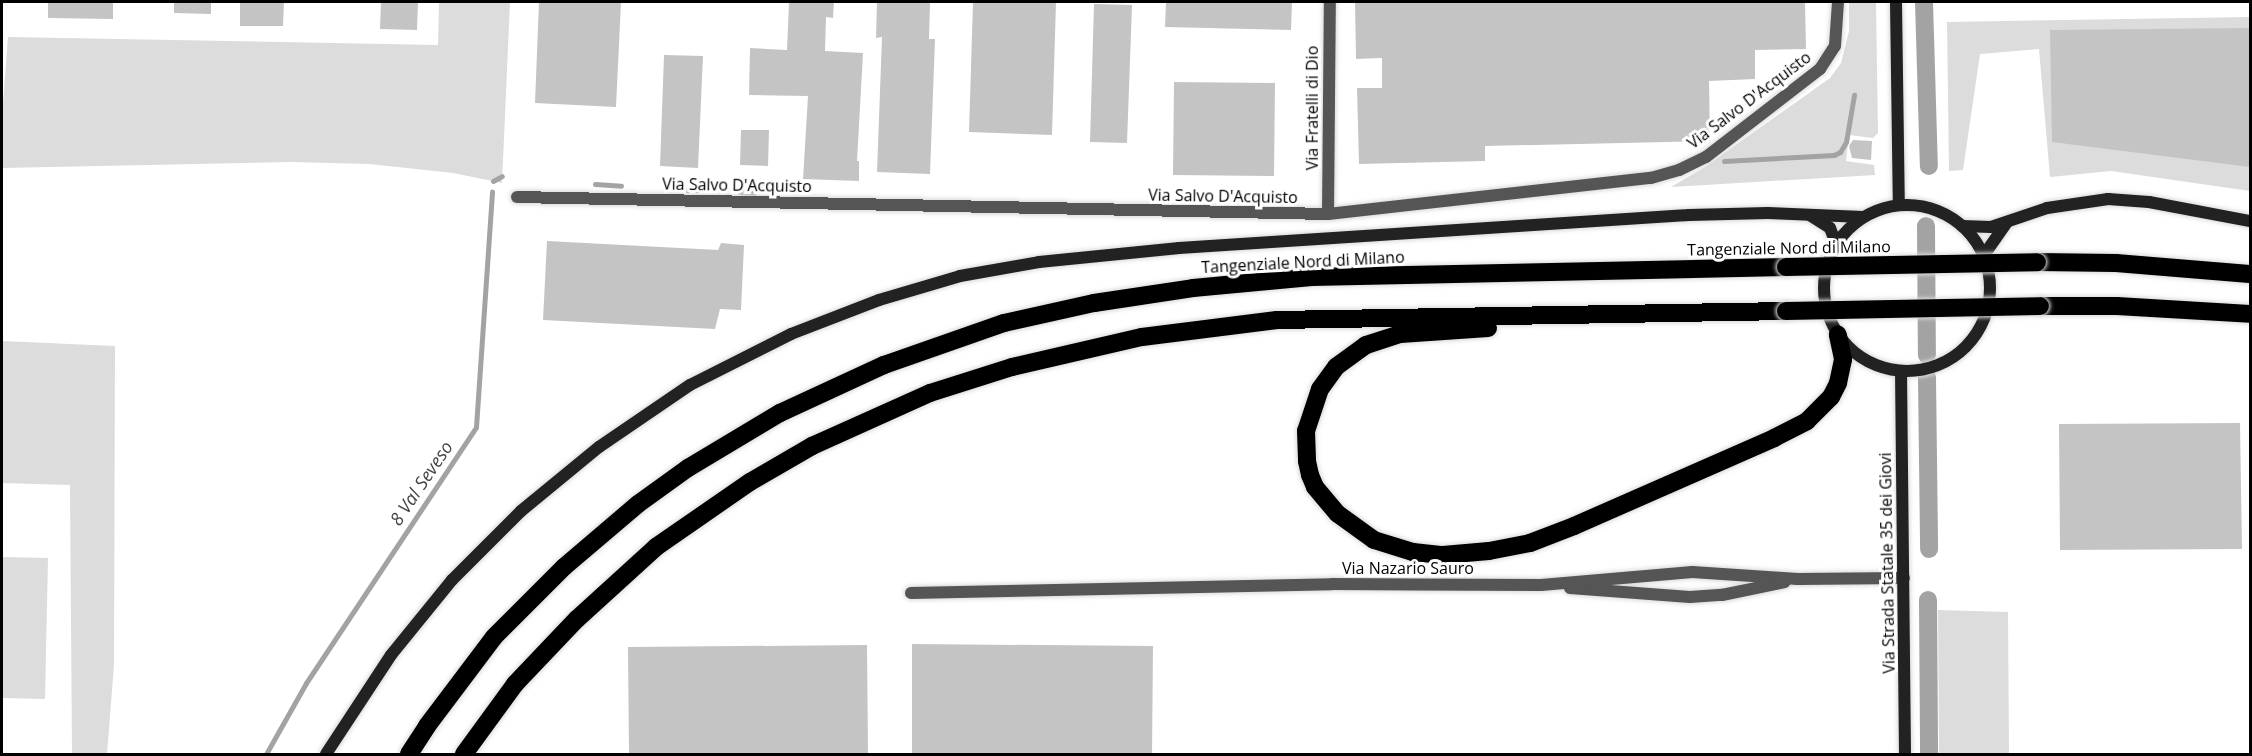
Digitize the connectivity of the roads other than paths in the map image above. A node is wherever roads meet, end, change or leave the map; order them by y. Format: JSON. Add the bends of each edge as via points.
{"nodes":[{"id":1,"x":1329,"y":2,"type":"edge"},
{"id":2,"x":1838,"y":2,"type":"edge"},
{"id":3,"x":1896,"y":2,"type":"edge"},
{"id":4,"x":517,"y":197,"type":"dead end"},
{"id":5,"x":1899,"y":205,"type":"junction"},
{"id":6,"x":1328,"y":214,"type":"junction"},
{"id":7,"x":1804,"y":214,"type":"junction"},
{"id":8,"x":1863,"y":217,"type":"junction"},
{"id":9,"x":2250,"y":221,"type":"edge"},
{"id":10,"x":2006,"y":223,"type":"junction"},
{"id":11,"x":1962,"y":225,"type":"junction"},
{"id":12,"x":1836,"y":244,"type":"junction"},
{"id":13,"x":1984,"y":255,"type":"junction"},
{"id":14,"x":2250,"y":274,"type":"edge"},
{"id":15,"x":1643,"y":313,"type":"junction"},
{"id":16,"x":2250,"y":314,"type":"edge"},
{"id":17,"x":1838,"y":335,"type":"junction"},
{"id":18,"x":1901,"y":371,"type":"junction"},
{"id":19,"x":1905,"y":578,"type":"junction"},
{"id":20,"x":1798,"y":579,"type":"junction"},
{"id":21,"x":1540,"y":585,"type":"junction"},
{"id":22,"x":911,"y":592,"type":"dead end"},
{"id":23,"x":326,"y":754,"type":"edge"},
{"id":24,"x":409,"y":754,"type":"edge"},
{"id":25,"x":464,"y":754,"type":"edge"},
{"id":26,"x":1905,"y":754,"type":"edge"}],
"edges":[{"from":1,"to":6,"type":"street","name":"Via Fratelli di Dio"},
{"from":2,"to":6,"type":"street","name":"Via Salvo D'Acquisto","via":[[1835,46],[1820,69],[1706,157],[1679,170],[1605,184]]},
{"from":3,"to":5,"type":"main road"},
{"from":4,"to":6,"type":"street","name":"Via Salvo D'Acquisto"},
{"from":5,"to":8,"type":"main road"},
{"from":5,"to":11,"type":"main road","via":[[1941,212]]},
{"from":7,"to":8,"type":"main road"},
{"from":7,"to":12,"type":"main road","via":[[1830,228]]},
{"from":7,"to":23,"type":"main road","via":[[1689,215],[1179,248],[1039,262],[960,276],[879,300],[791,334],[690,386],[598,447],[521,511],[452,580],[391,655]]},
{"from":8,"to":12,"type":"main road"},
{"from":9,"to":10,"type":"main road","via":[[2149,202],[2108,199],[2048,208]]},
{"from":10,"to":11,"type":"main road","via":[[1991,227]]},
{"from":10,"to":13,"type":"main road"},
{"from":11,"to":13,"type":"main road"},
{"from":12,"to":17,"type":"main road","via":[[1827,266],[1824,289],[1827,312]]},
{"from":13,"to":18,"type":"main road","via":[[1991,281],[1989,305],[1968,346],[1948,361],[1926,369]]},
{"from":14,"to":24,"type":"highway","name":"Tangenziale Nord di Milano","bridge":true,"via":[[2127,263],[2037,262],[1311,277],[1193,288],[1094,303],[1004,323],[895,361],[780,413],[688,468],[638,504],[564,567],[494,637]]},
{"from":15,"to":16,"type":"highway","bridge":true,"via":[[2117,306]]},
{"from":15,"to":17,"type":"highway","via":[[1499,328],[1431,330],[1400,334],[1366,345],[1327,378],[1310,415],[1306,460],[1315,487],[1348,523],[1392,547],[1443,555],[1530,543],[1807,421],[1831,397],[1838,383],[1843,359]]},
{"from":15,"to":25,"type":"highway","via":[[1278,320],[1142,336],[1012,367],[930,393],[812,446],[750,482],[656,547],[577,619],[515,684]]},
{"from":17,"to":18,"type":"main road","via":[[1855,353],[1877,366]]},
{"from":18,"to":19,"type":"main road","name":"Via Strada Statale 35 dei Giovi"},
{"from":19,"to":20,"type":"street","name":"Via Nazario Sauro"},
{"from":19,"to":26,"type":"main road","name":"Via Strada Statale 35 dei Giovi"},
{"from":20,"to":21,"type":"street","name":"Via Nazario Sauro","via":[[1692,572]]},
{"from":20,"to":21,"type":"street","via":[[1722,595],[1690,597]]},
{"from":21,"to":22,"type":"street","name":"Via Nazario Sauro","via":[[1332,584]]}]}
